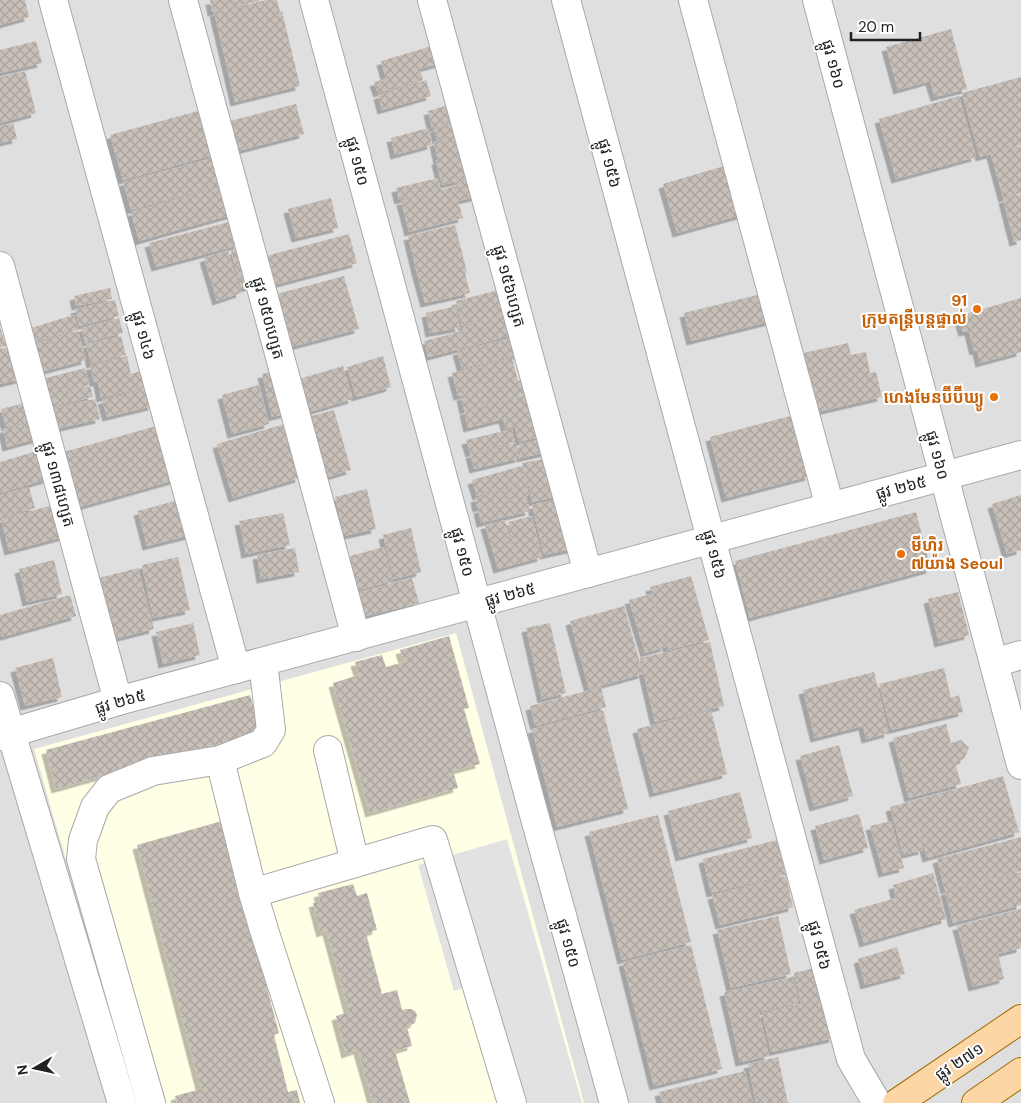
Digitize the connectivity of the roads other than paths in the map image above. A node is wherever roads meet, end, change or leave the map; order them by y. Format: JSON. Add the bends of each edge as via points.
{"nodes":[{"id":1,"x":53,"y":0,"type":"edge"},
{"id":2,"x":183,"y":0,"type":"edge"},
{"id":3,"x":314,"y":0,"type":"edge"},
{"id":4,"x":432,"y":0,"type":"edge"},
{"id":5,"x":566,"y":0,"type":"edge"},
{"id":6,"x":693,"y":0,"type":"edge"},
{"id":7,"x":817,"y":0,"type":"edge"},
{"id":8,"x":0,"y":266,"type":"edge"},
{"id":9,"x":1021,"y":454,"type":"edge"},
{"id":10,"x":944,"y":476,"type":"junction"},
{"id":11,"x":830,"y":507,"type":"junction"},
{"id":12,"x":711,"y":540,"type":"junction"},
{"id":13,"x":588,"y":573,"type":"junction"},
{"id":14,"x":477,"y":603,"type":"junction"},
{"id":15,"x":356,"y":637,"type":"junction"},
{"id":16,"x":1021,"y":655,"type":"edge"},
{"id":17,"x":263,"y":662,"type":"junction"},
{"id":18,"x":994,"y":663,"type":"junction"},
{"id":19,"x":236,"y":669,"type":"junction"},
{"id":20,"x":0,"y":696,"type":"edge"},
{"id":21,"x":118,"y":702,"type":"junction"},
{"id":22,"x":5,"y":735,"type":"edge"},
{"id":23,"x":328,"y":750,"type":"dead end"},
{"id":24,"x":220,"y":760,"type":"junction"},
{"id":25,"x":1021,"y":765,"type":"edge"},
{"id":26,"x":355,"y":863,"type":"junction"},
{"id":27,"x":253,"y":893,"type":"junction"},
{"id":28,"x":1021,"y":1019,"type":"edge"},
{"id":29,"x":1021,"y":1072,"type":"edge"},
{"id":30,"x":122,"y":1103,"type":"edge"},
{"id":31,"x":151,"y":1103,"type":"edge"},
{"id":32,"x":320,"y":1103,"type":"edge"},
{"id":33,"x":512,"y":1103,"type":"edge"},
{"id":34,"x":614,"y":1103,"type":"edge"},
{"id":35,"x":878,"y":1103,"type":"edge"},
{"id":36,"x":897,"y":1103,"type":"edge"},
{"id":37,"x":976,"y":1103,"type":"edge"}],
"edges":[{"from":1,"to":19,"type":"street","name":"ផ្លូវ ១៤៦"},
{"from":2,"to":15,"type":"street","name":"ផ្លូវ ១៥០ហ្សេត"},
{"from":3,"to":14,"type":"street","name":"ផ្លូវ ១៥០"},
{"from":4,"to":13,"type":"street","name":"ផ្លូវ ១៥៦ហ្សេត"},
{"from":5,"to":12,"type":"street","name":"ផ្លូវ ១៥៦"},
{"from":6,"to":11,"type":"street"},
{"from":7,"to":10,"type":"street","name":"ផ្លូវ ១៦០"},
{"from":8,"to":21,"type":"street","name":"ផ្លូវ ១៣៨ហ្សេត"},
{"from":9,"to":10,"type":"street","name":"ផ្លូវ ២៦៥"},
{"from":10,"to":11,"type":"street","name":"ផ្លូវ ២៦៥"},
{"from":10,"to":18,"type":"street","name":"ផ្លូវ ១៦០"},
{"from":11,"to":12,"type":"street","name":"ផ្លូវ ២៦៥"},
{"from":12,"to":13,"type":"street","name":"ផ្លូវ ២៦៥"},
{"from":12,"to":35,"type":"street","name":"ផ្លូវ ១៥៦","via":[[851,1059]]},
{"from":13,"to":14,"type":"street","name":"ផ្លូវ ២៦៥"},
{"from":14,"to":15,"type":"street","name":"ផ្លូវ ២៦៥"},
{"from":14,"to":34,"type":"street","name":"ផ្លូវ ១៥០"},
{"from":15,"to":17,"type":"street","name":"ផ្លូវ ២៦៥"},
{"from":16,"to":18,"type":"street"},
{"from":17,"to":19,"type":"street","name":"ផ្លូវ ២៦៥"},
{"from":17,"to":24,"type":"street","via":[[271,730],[263,742]]},
{"from":18,"to":25,"type":"street","name":"ផ្លូវ ១៦០"},
{"from":19,"to":21,"type":"street","name":"ផ្លូវ ២៦៥"},
{"from":20,"to":22,"type":"street"},
{"from":21,"to":22,"type":"street","name":"ផ្លូវ ២៦៥"},
{"from":22,"to":30,"type":"street"},
{"from":23,"to":26,"type":"street"},
{"from":24,"to":27,"type":"street"},
{"from":24,"to":31,"type":"street","via":[[153,770],[110,789],[95,807],[83,840],[82,860]]},
{"from":26,"to":27,"type":"street"},
{"from":26,"to":33,"type":"street","via":[[433,840]]},
{"from":27,"to":32,"type":"street"},
{"from":28,"to":36,"type":"main road","name":"ផ្លូវ ២៧១"},
{"from":29,"to":37,"type":"main road"}]}
